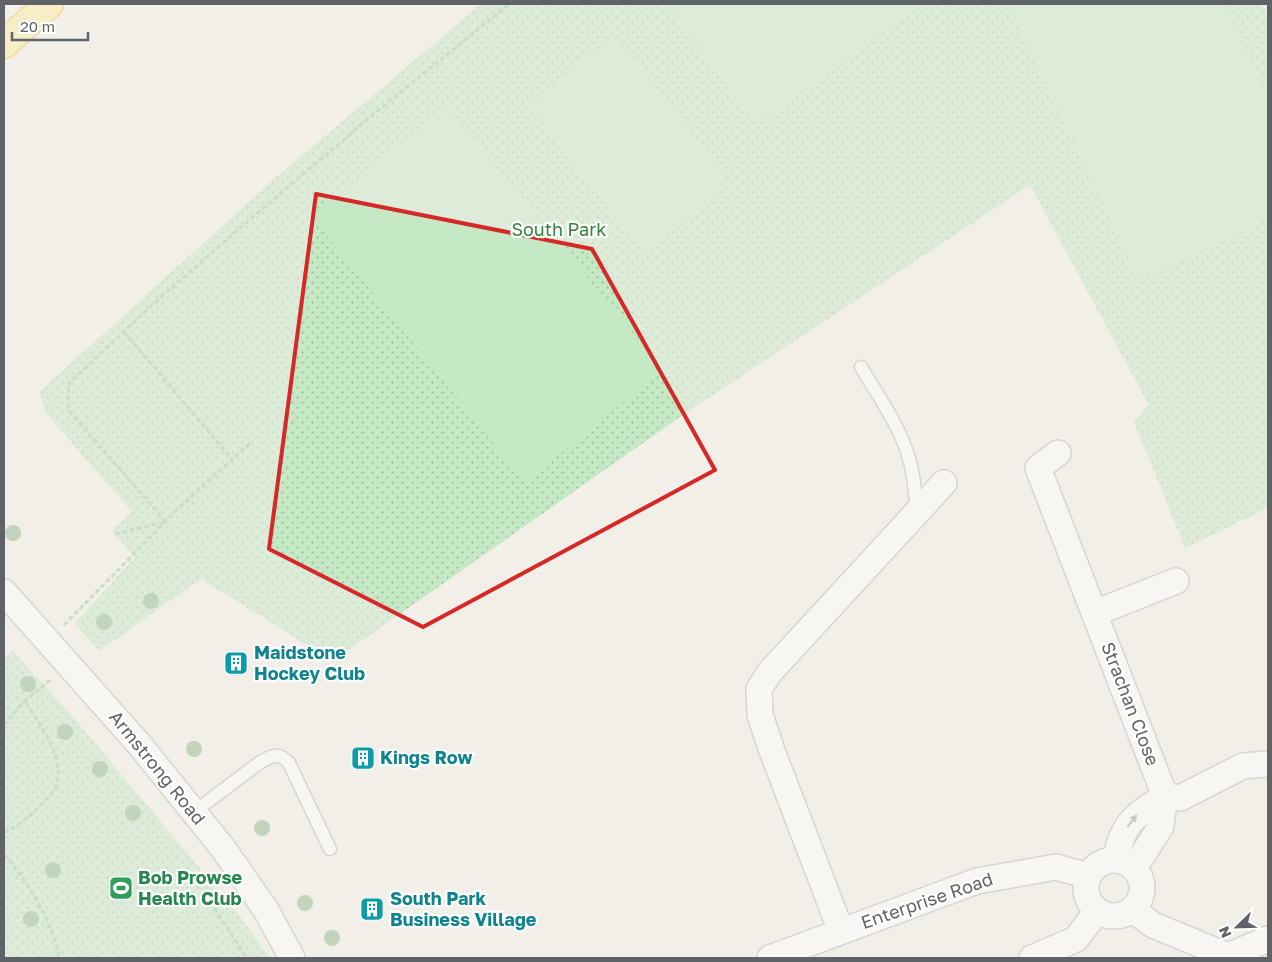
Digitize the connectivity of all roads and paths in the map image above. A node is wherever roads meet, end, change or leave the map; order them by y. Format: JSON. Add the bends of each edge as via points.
{"nodes":[{"id":1,"x":49,"y":4,"type":"edge"},
{"id":2,"x":509,"y":4,"type":"edge"},
{"id":3,"x":4,"y":44,"type":"edge"},
{"id":4,"x":124,"y":332,"type":"junction"},
{"id":5,"x":861,"y":367,"type":"dead end"},
{"id":6,"x":251,"y":442,"type":"dead end"},
{"id":7,"x":1058,"y":453,"type":"dead end"},
{"id":8,"x":232,"y":459,"type":"junction"},
{"id":9,"x":944,"y":483,"type":"dead end"},
{"id":10,"x":917,"y":513,"type":"junction"},
{"id":11,"x":166,"y":522,"type":"junction"},
{"id":12,"x":115,"y":534,"type":"dead end"},
{"id":13,"x":1176,"y":581,"type":"dead end"},
{"id":14,"x":4,"y":592,"type":"edge"},
{"id":15,"x":1094,"y":613,"type":"junction"},
{"id":16,"x":48,"y":642,"type":"junction"},
{"id":17,"x":54,"y":676,"type":"dead end"},
{"id":18,"x":25,"y":700,"type":"junction"},
{"id":19,"x":4,"y":725,"type":"edge"},
{"id":20,"x":1268,"y":764,"type":"edge"},
{"id":21,"x":1165,"y":796,"type":"junction"},
{"id":22,"x":194,"y":812,"type":"junction"},
{"id":23,"x":4,"y":833,"type":"edge"},
{"id":24,"x":330,"y":849,"type":"dead end"},
{"id":25,"x":4,"y":856,"type":"edge"},
{"id":26,"x":1125,"y":863,"type":"junction"},
{"id":27,"x":1088,"y":876,"type":"junction"},
{"id":28,"x":210,"y":902,"type":"dead end"},
{"id":29,"x":1133,"y":910,"type":"junction"},
{"id":30,"x":1097,"y":911,"type":"junction"},
{"id":31,"x":841,"y":931,"type":"junction"},
{"id":32,"x":1268,"y":939,"type":"edge"},
{"id":33,"x":1218,"y":955,"type":"edge"},
{"id":34,"x":59,"y":958,"type":"edge"},
{"id":35,"x":247,"y":958,"type":"edge"},
{"id":36,"x":292,"y":958,"type":"edge"},
{"id":37,"x":770,"y":958,"type":"edge"},
{"id":38,"x":1032,"y":958,"type":"edge"}],
"edges":[{"from":1,"to":3,"type":"highway"},
{"from":2,"to":4,"type":"path","via":[[368,120]]},
{"from":4,"to":8,"type":"path"},
{"from":4,"to":11,"type":"path","via":[[70,382],[69,411]]},
{"from":5,"to":10,"type":"lane","via":[[907,452]]},
{"from":6,"to":8,"type":"path"},
{"from":7,"to":15,"type":"street","name":"Strachan Close","via":[[1038,468]]},
{"from":8,"to":11,"type":"path"},
{"from":9,"to":10,"type":"street"},
{"from":10,"to":31,"type":"street","via":[[770,672],[760,689],[760,715],[771,748]]},
{"from":11,"to":12,"type":"path"},
{"from":11,"to":16,"type":"path"},
{"from":13,"to":15,"type":"street"},
{"from":14,"to":16,"type":"street","name":"Armstrong Road"},
{"from":15,"to":21,"type":"street","name":"Strachan Close"},
{"from":16,"to":22,"type":"street","name":"Armstrong Road"},
{"from":17,"to":18,"type":"path"},
{"from":18,"to":19,"type":"path"},
{"from":18,"to":23,"type":"path","via":[[55,754],[57,786],[35,812]]},
{"from":20,"to":21,"type":"street","via":[[1244,766],[1180,798]]},
{"from":21,"to":26,"type":"street","via":[[1134,817],[1119,840]]},
{"from":22,"to":24,"type":"lane","via":[[259,763],[277,755],[289,763]]},
{"from":22,"to":36,"type":"street","name":"Armstrong Road","via":[[249,883]]},
{"from":25,"to":34,"type":"path","via":[[34,896]]},
{"from":26,"to":27,"type":"street","via":[[1106,860],[1094,866]]},
{"from":26,"to":29,"type":"street","via":[[1141,878],[1142,891]]},
{"from":27,"to":30,"type":"street","via":[[1086,891],[1090,904]]},
{"from":27,"to":31,"type":"street","name":"Enterprise Road","via":[[1056,867],[977,881]]},
{"from":28,"to":35,"type":"path"},
{"from":29,"to":30,"type":"street","via":[[1121,916]]},
{"from":29,"to":33,"type":"street","via":[[1153,925]]},
{"from":30,"to":38,"type":"street","via":[[1076,939]]},
{"from":31,"to":37,"type":"street","name":"Enterprise Road"},
{"from":32,"to":33,"type":"street","via":[[1228,956]]}]}
